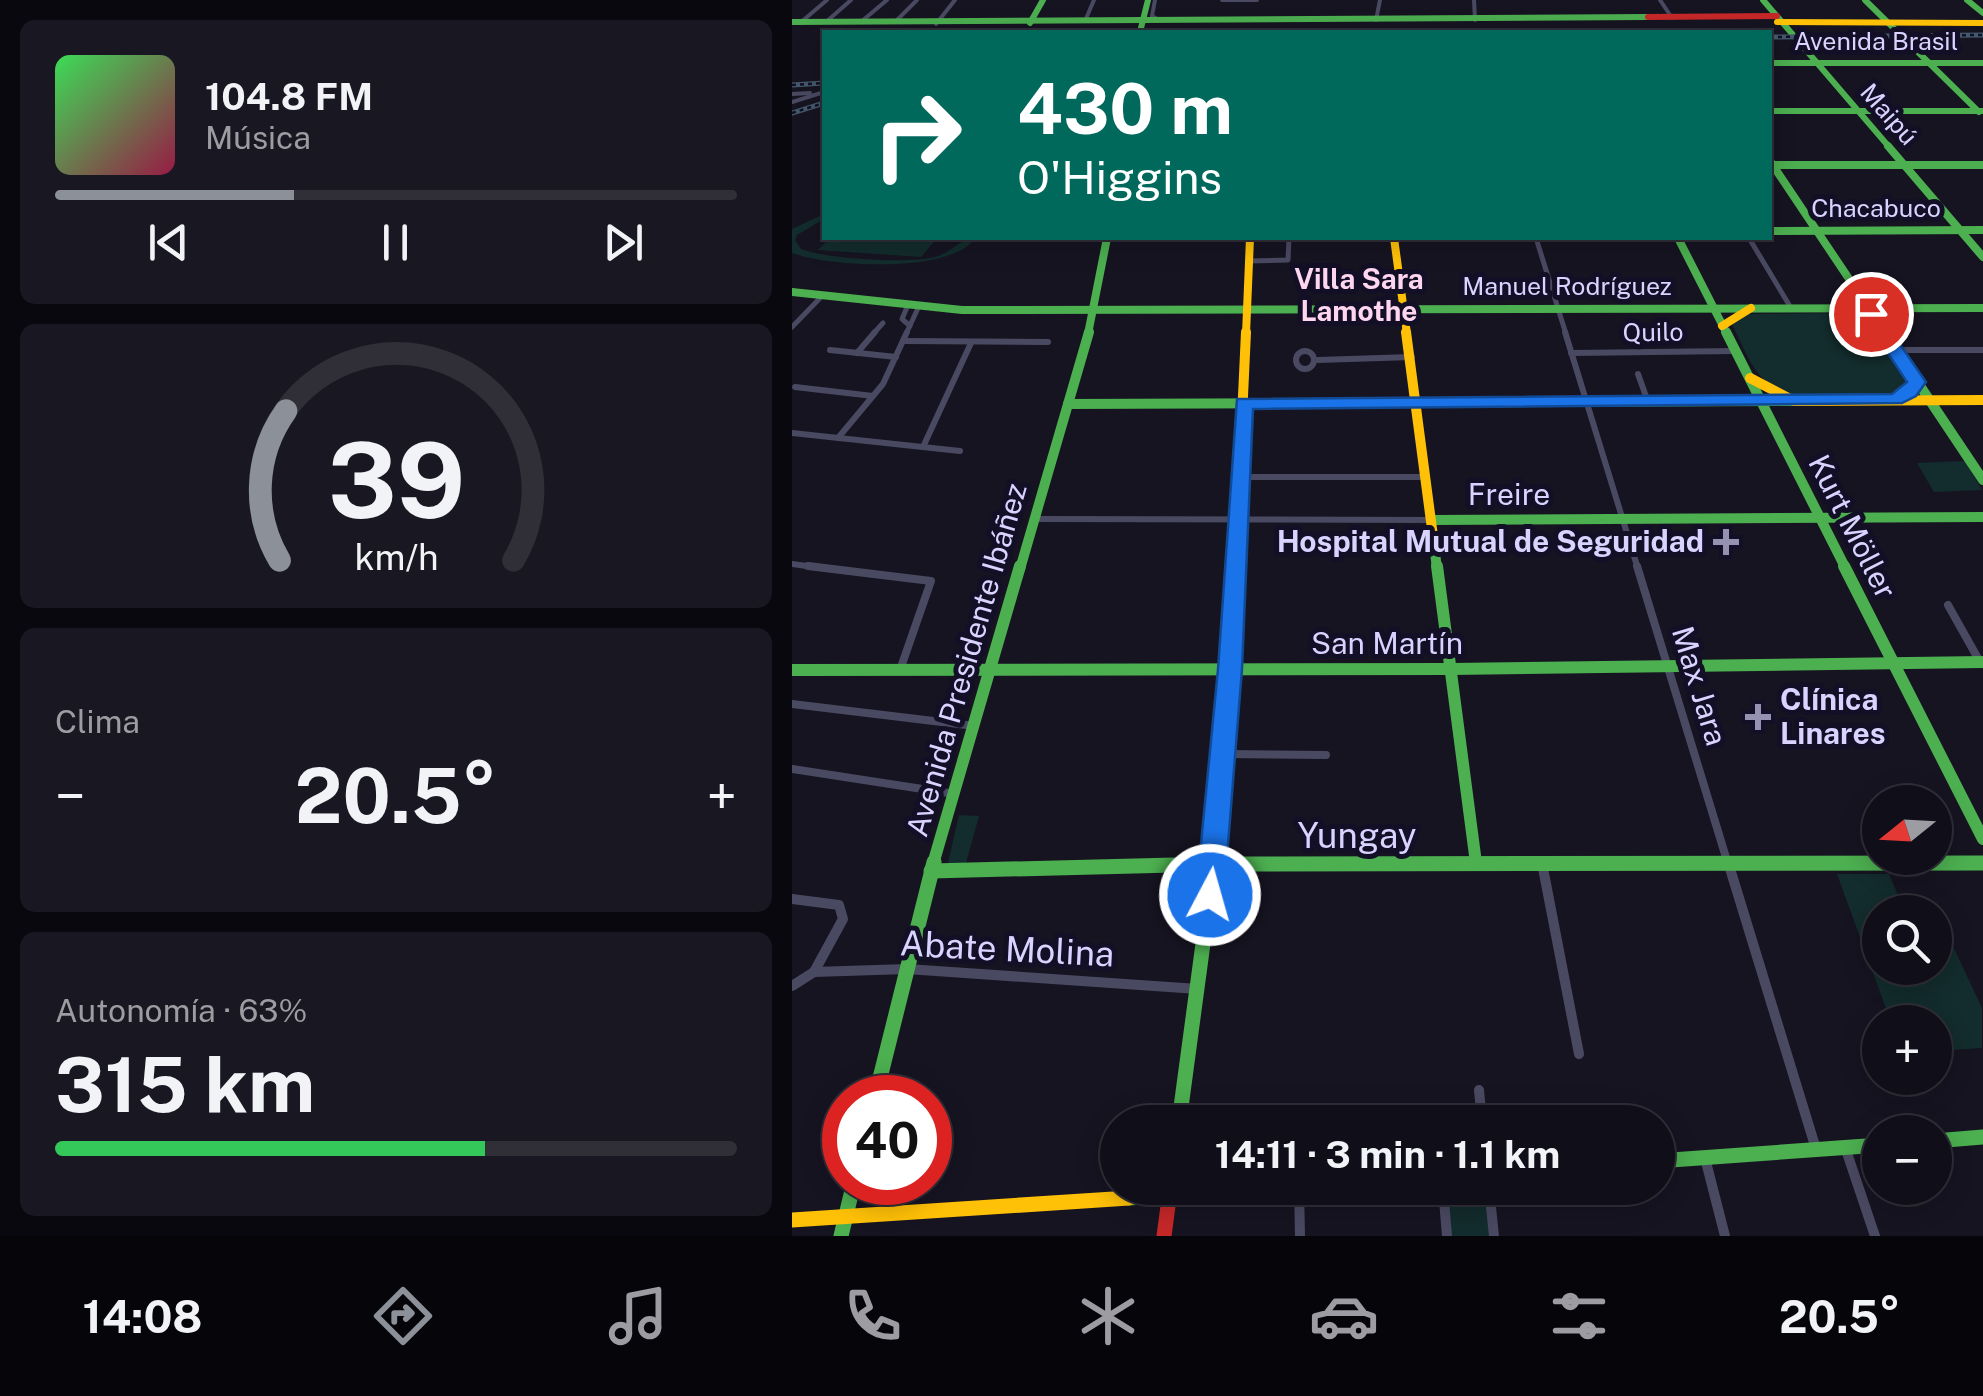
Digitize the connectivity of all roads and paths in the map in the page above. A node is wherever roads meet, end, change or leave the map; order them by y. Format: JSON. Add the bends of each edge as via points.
{"nodes":[{"id":1,"x":827,"y":0,"type":"edge"},
{"id":2,"x":852,"y":0,"type":"edge"},
{"id":3,"x":887,"y":0,"type":"edge"},
{"id":4,"x":917,"y":0,"type":"edge"},
{"id":5,"x":955,"y":0,"type":"edge"},
{"id":6,"x":1042,"y":0,"type":"edge"},
{"id":7,"x":1094,"y":0,"type":"edge"},
{"id":8,"x":1152,"y":0,"type":"edge"},
{"id":9,"x":1257,"y":0,"type":"edge"},
{"id":10,"x":1380,"y":0,"type":"edge"},
{"id":11,"x":1474,"y":0,"type":"edge"},
{"id":12,"x":1660,"y":0,"type":"edge"},
{"id":13,"x":1763,"y":0,"type":"edge"},
{"id":14,"x":1865,"y":0,"type":"edge"},
{"id":15,"x":1967,"y":0,"type":"edge"},
{"id":16,"x":1223,"y":1,"type":"edge"},
{"id":17,"x":1982,"y":13,"type":"edge"},
{"id":18,"x":1672,"y":18,"type":"junction"},
{"id":19,"x":1376,"y":20,"type":"junction"},
{"id":20,"x":1475,"y":20,"type":"junction"},
{"id":21,"x":1780,"y":20,"type":"junction"},
{"id":22,"x":1085,"y":21,"type":"junction"},
{"id":23,"x":826,"y":22,"type":"dead end"},
{"id":24,"x":862,"y":22,"type":"dead end"},
{"id":25,"x":894,"y":22,"type":"dead end"},
{"id":26,"x":1228,"y":22,"type":"junction"},
{"id":27,"x":1254,"y":22,"type":"junction"},
{"id":28,"x":1982,"y":22,"type":"edge"},
{"id":29,"x":795,"y":23,"type":"edge"},
{"id":30,"x":1054,"y":23,"type":"junction"},
{"id":31,"x":1889,"y":23,"type":"junction"},
{"id":32,"x":936,"y":24,"type":"junction"},
{"id":33,"x":1138,"y":24,"type":"edge"},
{"id":34,"x":1028,"y":27,"type":"edge"},
{"id":35,"x":1081,"y":30,"type":"edge"},
{"id":36,"x":1814,"y":61,"type":"junction"},
{"id":37,"x":1772,"y":62,"type":"edge"},
{"id":38,"x":1930,"y":63,"type":"junction"},
{"id":39,"x":1982,"y":63,"type":"edge"},
{"id":40,"x":822,"y":92,"type":"edge"},
{"id":41,"x":822,"y":93,"type":"edge"},
{"id":42,"x":792,"y":94,"type":"edge"},
{"id":43,"x":792,"y":102,"type":"edge"},
{"id":44,"x":1772,"y":111,"type":"edge"},
{"id":45,"x":1857,"y":111,"type":"junction"},
{"id":46,"x":1981,"y":112,"type":"edge"},
{"id":47,"x":1772,"y":164,"type":"edge"},
{"id":48,"x":1982,"y":164,"type":"edge"},
{"id":49,"x":1904,"y":165,"type":"junction"},
{"id":50,"x":1772,"y":166,"type":"edge"},
{"id":51,"x":1772,"y":230,"type":"edge"},
{"id":52,"x":1815,"y":230,"type":"junction"},
{"id":53,"x":1960,"y":230,"type":"junction"},
{"id":54,"x":1982,"y":230,"type":"edge"},
{"id":55,"x":1107,"y":240,"type":"edge"},
{"id":56,"x":1250,"y":240,"type":"edge"},
{"id":57,"x":1289,"y":240,"type":"edge"},
{"id":58,"x":1394,"y":240,"type":"edge"},
{"id":59,"x":1537,"y":240,"type":"edge"},
{"id":60,"x":1679,"y":240,"type":"edge"},
{"id":61,"x":1749,"y":240,"type":"edge"},
{"id":62,"x":1982,"y":257,"type":"edge"},
{"id":63,"x":1248,"y":261,"type":"junction"},
{"id":64,"x":792,"y":292,"type":"edge"},
{"id":65,"x":823,"y":295,"type":"junction"},
{"id":66,"x":913,"y":306,"type":"junction"},
{"id":67,"x":1558,"y":308,"type":"junction"},
{"id":68,"x":1713,"y":308,"type":"junction"},
{"id":69,"x":1750,"y":308,"type":"junction"},
{"id":70,"x":1790,"y":308,"type":"junction"},
{"id":71,"x":1839,"y":308,"type":"junction"},
{"id":72,"x":1866,"y":308,"type":"junction"},
{"id":73,"x":1982,"y":308,"type":"edge"},
{"id":74,"x":1405,"y":309,"type":"junction"},
{"id":75,"x":1247,"y":310,"type":"junction"},
{"id":76,"x":1095,"y":311,"type":"junction"},
{"id":77,"x":883,"y":323,"type":"dead end"},
{"id":78,"x":792,"y":326,"type":"edge"},
{"id":79,"x":1722,"y":326,"type":"junction"},
{"id":80,"x":1878,"y":326,"type":"junction"},
{"id":81,"x":903,"y":341,"type":"junction"},
{"id":82,"x":1048,"y":342,"type":"dead end"},
{"id":83,"x":971,"y":343,"type":"junction"},
{"id":84,"x":830,"y":350,"type":"dead end"},
{"id":85,"x":1895,"y":350,"type":"junction"},
{"id":86,"x":1982,"y":350,"type":"edge"},
{"id":87,"x":1735,"y":351,"type":"junction"},
{"id":88,"x":857,"y":353,"type":"junction"},
{"id":89,"x":1571,"y":353,"type":"junction"},
{"id":90,"x":896,"y":357,"type":"junction"},
{"id":91,"x":1412,"y":357,"type":"junction"},
{"id":92,"x":1318,"y":360,"type":"dead end"},
{"id":93,"x":1638,"y":374,"type":"dead end"},
{"id":94,"x":1748,"y":376,"type":"junction"},
{"id":95,"x":1916,"y":382,"type":"junction"},
{"id":96,"x":795,"y":387,"type":"dead end"},
{"id":97,"x":874,"y":396,"type":"junction"},
{"id":98,"x":1895,"y":399,"type":"junction"},
{"id":99,"x":1928,"y":400,"type":"junction"},
{"id":100,"x":1982,"y":400,"type":"edge"},
{"id":101,"x":1761,"y":401,"type":"junction"},
{"id":102,"x":1794,"y":401,"type":"junction"},
{"id":103,"x":1418,"y":402,"type":"junction"},
{"id":104,"x":1585,"y":402,"type":"junction"},
{"id":105,"x":1648,"y":402,"type":"junction"},
{"id":106,"x":1244,"y":403,"type":"junction"},
{"id":107,"x":1068,"y":404,"type":"junction"},
{"id":108,"x":792,"y":433,"type":"edge"},
{"id":109,"x":838,"y":438,"type":"junction"},
{"id":110,"x":923,"y":447,"type":"junction"},
{"id":111,"x":960,"y":451,"type":"dead end"},
{"id":112,"x":1241,"y":477,"type":"junction"},
{"id":113,"x":1427,"y":478,"type":"junction"},
{"id":114,"x":1982,"y":480,"type":"edge"},
{"id":115,"x":1982,"y":517,"type":"edge"},
{"id":116,"x":1820,"y":518,"type":"junction"},
{"id":117,"x":1036,"y":519,"type":"junction"},
{"id":118,"x":1239,"y":519,"type":"junction"},
{"id":119,"x":1622,"y":519,"type":"junction"},
{"id":120,"x":1432,"y":520,"type":"junction"},
{"id":121,"x":792,"y":564,"type":"edge"},
{"id":122,"x":1948,"y":605,"type":"dead end"},
{"id":123,"x":1893,"y":662,"type":"junction"},
{"id":124,"x":1982,"y":662,"type":"edge"},
{"id":125,"x":1669,"y":665,"type":"junction"},
{"id":126,"x":1230,"y":669,"type":"junction"},
{"id":127,"x":1450,"y":669,"type":"junction"},
{"id":128,"x":792,"y":670,"type":"edge"},
{"id":129,"x":900,"y":670,"type":"junction"},
{"id":130,"x":992,"y":670,"type":"junction"},
{"id":131,"x":792,"y":704,"type":"edge"},
{"id":132,"x":976,"y":726,"type":"junction"},
{"id":133,"x":1223,"y":754,"type":"junction"},
{"id":134,"x":1326,"y":754,"type":"dead end"},
{"id":135,"x":792,"y":769,"type":"edge"},
{"id":136,"x":955,"y":794,"type":"junction"},
{"id":137,"x":1982,"y":839,"type":"edge"},
{"id":138,"x":1982,"y":862,"type":"edge"},
{"id":139,"x":1476,"y":863,"type":"junction"},
{"id":140,"x":1542,"y":863,"type":"junction"},
{"id":141,"x":1730,"y":863,"type":"junction"},
{"id":142,"x":1214,"y":864,"type":"junction"},
{"id":143,"x":931,"y":871,"type":"junction"},
{"id":144,"x":792,"y":899,"type":"edge"},
{"id":145,"x":907,"y":969,"type":"junction"},
{"id":146,"x":814,"y":972,"type":"junction"},
{"id":147,"x":792,"y":986,"type":"edge"},
{"id":148,"x":1198,"y":988,"type":"junction"},
{"id":149,"x":1578,"y":1054,"type":"dead end"},
{"id":150,"x":882,"y":1075,"type":"edge"},
{"id":151,"x":1478,"y":1090,"type":"dead end"},
{"id":152,"x":1181,"y":1105,"type":"edge"},
{"id":153,"x":1480,"y":1105,"type":"edge"},
{"id":154,"x":1982,"y":1138,"type":"edge"},
{"id":155,"x":1952,"y":1140,"type":"edge"},
{"id":156,"x":1862,"y":1146,"type":"edge"},
{"id":157,"x":1845,"y":1147,"type":"junction"},
{"id":158,"x":1816,"y":1149,"type":"junction"},
{"id":159,"x":1705,"y":1157,"type":"junction"},
{"id":160,"x":1675,"y":1159,"type":"edge"},
{"id":161,"x":1100,"y":1198,"type":"edge"},
{"id":162,"x":849,"y":1205,"type":"edge"},
{"id":163,"x":1168,"y":1205,"type":"edge"},
{"id":164,"x":1299,"y":1205,"type":"edge"},
{"id":165,"x":1444,"y":1205,"type":"edge"},
{"id":166,"x":1490,"y":1205,"type":"edge"},
{"id":167,"x":846,"y":1218,"type":"junction"},
{"id":168,"x":792,"y":1220,"type":"edge"},
{"id":169,"x":841,"y":1236,"type":"edge"},
{"id":170,"x":1164,"y":1236,"type":"edge"},
{"id":171,"x":1300,"y":1236,"type":"edge"},
{"id":172,"x":1446,"y":1236,"type":"edge"},
{"id":173,"x":1494,"y":1236,"type":"edge"},
{"id":174,"x":1725,"y":1236,"type":"edge"},
{"id":175,"x":1876,"y":1236,"type":"edge"}],
"edges":[{"from":1,"to":29,"type":"street"},
{"from":2,"to":23,"type":"street"},
{"from":3,"to":24,"type":"street"},
{"from":4,"to":25,"type":"street"},
{"from":5,"to":32,"type":"street"},
{"from":6,"to":34,"type":"main road"},
{"from":7,"to":22,"type":"street"},
{"from":8,"to":26,"type":"street","via":[[1156,20]]},
{"from":8,"to":33,"type":"main road"},
{"from":9,"to":16,"type":"street"},
{"from":9,"to":27,"type":"street"},
{"from":10,"to":19,"type":"street"},
{"from":11,"to":20,"type":"street"},
{"from":12,"to":18,"type":"street"},
{"from":13,"to":21,"type":"main road","name":"Maipú"},
{"from":14,"to":31,"type":"main road"},
{"from":15,"to":17,"type":"main road"},
{"from":18,"to":20,"type":"main road"},
{"from":18,"to":21,"type":"main road"},
{"from":19,"to":20,"type":"main road"},
{"from":19,"to":27,"type":"main road"},
{"from":21,"to":31,"type":"main road"},
{"from":21,"to":36,"type":"main road","name":"Maipú"},
{"from":22,"to":30,"type":"street"},
{"from":22,"to":33,"type":"street"},
{"from":26,"to":27,"type":"main road"},
{"from":26,"to":33,"type":"main road"},
{"from":28,"to":31,"type":"main road"},
{"from":29,"to":32,"type":"main road"},
{"from":29,"to":34,"type":"main road"},
{"from":30,"to":33,"type":"main road"},
{"from":30,"to":34,"type":"main road"},
{"from":31,"to":38,"type":"main road"},
{"from":32,"to":34,"type":"main road"},
{"from":34,"to":35,"type":"main road"},
{"from":36,"to":37,"type":"main road","name":"Avenida Brasil"},
{"from":36,"to":38,"type":"main road","name":"Avenida Brasil"},
{"from":36,"to":45,"type":"main road","name":"Maipú"},
{"from":38,"to":39,"type":"main road","name":"Avenida Brasil"},
{"from":38,"to":46,"type":"main road"},
{"from":40,"to":42,"type":"street"},
{"from":41,"to":43,"type":"street"},
{"from":44,"to":45,"type":"main road"},
{"from":45,"to":46,"type":"main road"},
{"from":45,"to":49,"type":"main road","name":"Maipú"},
{"from":47,"to":49,"type":"main road"},
{"from":48,"to":49,"type":"main road"},
{"from":49,"to":53,"type":"main road","name":"Maipú"},
{"from":50,"to":52,"type":"main road"},
{"from":51,"to":52,"type":"main road","name":"Chacabuco"},
{"from":52,"to":53,"type":"main road","name":"Chacabuco"},
{"from":52,"to":72,"type":"main road"},
{"from":53,"to":54,"type":"main road","name":"Chacabuco"},
{"from":53,"to":62,"type":"main road","name":"Maipú"},
{"from":55,"to":76,"type":"main road","name":"Avenida Presidente Ibáñez"},
{"from":56,"to":63,"type":"main road"},
{"from":57,"to":63,"type":"street","via":[[1288,260]]},
{"from":58,"to":74,"type":"main road"},
{"from":59,"to":67,"type":"street","name":"Max Jara"},
{"from":60,"to":68,"type":"main road","name":"Kurt Möller"},
{"from":61,"to":70,"type":"street"},
{"from":63,"to":75,"type":"main road"},
{"from":64,"to":65,"type":"main road","name":"Manuel Rodríguez"},
{"from":65,"to":66,"type":"main road","name":"Manuel Rodríguez"},
{"from":65,"to":78,"type":"street"},
{"from":66,"to":76,"type":"main road","name":"Manuel Rodríguez"},
{"from":66,"to":81,"type":"street","via":[[902,319],[910,326]]},
{"from":67,"to":68,"type":"main road","name":"Manuel Rodríguez"},
{"from":67,"to":74,"type":"main road","name":"Manuel Rodríguez"},
{"from":67,"to":89,"type":"street","name":"Max Jara"},
{"from":68,"to":69,"type":"main road","name":"Manuel Rodríguez"},
{"from":68,"to":79,"type":"main road","name":"Kurt Möller"},
{"from":69,"to":70,"type":"main road","name":"Manuel Rodríguez"},
{"from":69,"to":79,"type":"main road"},
{"from":70,"to":71,"type":"main road","name":"Manuel Rodríguez"},
{"from":71,"to":72,"type":"main road","name":"Manuel Rodríguez"},
{"from":71,"to":80,"type":"main road"},
{"from":72,"to":73,"type":"main road","name":"Manuel Rodríguez"},
{"from":72,"to":80,"type":"main road"},
{"from":74,"to":75,"type":"main road","name":"Manuel Rodríguez"},
{"from":74,"to":91,"type":"main road"},
{"from":75,"to":76,"type":"main road","name":"Manuel Rodríguez"},
{"from":75,"to":106,"type":"main road"},
{"from":76,"to":107,"type":"main road","name":"Avenida Presidente Ibáñez"},
{"from":77,"to":88,"type":"street"},
{"from":79,"to":87,"type":"main road","name":"Kurt Möller"},
{"from":80,"to":85,"type":"main road"},
{"from":81,"to":83,"type":"street"},
{"from":81,"to":90,"type":"street"},
{"from":82,"to":83,"type":"street"},
{"from":83,"to":110,"type":"street"},
{"from":84,"to":88,"type":"street"},
{"from":85,"to":86,"type":"street"},
{"from":85,"to":95,"type":"main road"},
{"from":87,"to":89,"type":"street","name":"Quilo"},
{"from":87,"to":94,"type":"main road","name":"Kurt Möller"},
{"from":88,"to":90,"type":"street"},
{"from":89,"to":104,"type":"street","name":"Max Jara"},
{"from":90,"to":97,"type":"street"},
{"from":91,"to":92,"type":"street"},
{"from":91,"to":103,"type":"main road"},
{"from":93,"to":105,"type":"street"},
{"from":94,"to":101,"type":"main road","name":"Kurt Möller"},
{"from":94,"to":102,"type":"main road"},
{"from":95,"to":98,"type":"main road"},
{"from":95,"to":99,"type":"main road"},
{"from":96,"to":97,"type":"street"},
{"from":97,"to":109,"type":"street"},
{"from":98,"to":99,"type":"main road"},
{"from":98,"to":102,"type":"main road"},
{"from":99,"to":100,"type":"main road"},
{"from":99,"to":114,"type":"main road"},
{"from":101,"to":102,"type":"main road"},
{"from":101,"to":105,"type":"main road"},
{"from":101,"to":116,"type":"main road","name":"Kurt Möller"},
{"from":103,"to":104,"type":"main road"},
{"from":103,"to":106,"type":"main road"},
{"from":103,"to":113,"type":"main road"},
{"from":104,"to":105,"type":"main road"},
{"from":104,"to":119,"type":"street","name":"Max Jara"},
{"from":106,"to":107,"type":"main road"},
{"from":106,"to":112,"type":"main road"},
{"from":107,"to":117,"type":"main road","name":"Avenida Presidente Ibáñez"},
{"from":108,"to":109,"type":"street"},
{"from":109,"to":110,"type":"street"},
{"from":110,"to":111,"type":"street"},
{"from":112,"to":113,"type":"street"},
{"from":112,"to":118,"type":"main road"},
{"from":113,"to":120,"type":"main road"},
{"from":115,"to":116,"type":"main road","name":"Freire"},
{"from":116,"to":119,"type":"main road","name":"Freire"},
{"from":116,"to":123,"type":"main road","name":"Kurt Möller"},
{"from":117,"to":118,"type":"street","name":"Freire"},
{"from":117,"to":130,"type":"main road","name":"Avenida Presidente Ibáñez"},
{"from":118,"to":120,"type":"street","name":"Freire"},
{"from":118,"to":126,"type":"main road"},
{"from":119,"to":120,"type":"main road","name":"Freire"},
{"from":119,"to":125,"type":"street","name":"Max Jara"},
{"from":120,"to":127,"type":"main road"},
{"from":121,"to":129,"type":"street","via":[[931,581]]},
{"from":122,"to":124,"type":"street"},
{"from":123,"to":124,"type":"main road","name":"San Martín"},
{"from":123,"to":125,"type":"main road","name":"San Martín"},
{"from":123,"to":137,"type":"main road","name":"Kurt Möller"},
{"from":125,"to":127,"type":"main road","name":"San Martín"},
{"from":125,"to":141,"type":"street","name":"Max Jara"},
{"from":126,"to":127,"type":"main road","name":"San Martín"},
{"from":126,"to":130,"type":"main road","name":"San Martín"},
{"from":126,"to":133,"type":"main road"},
{"from":127,"to":139,"type":"main road"},
{"from":128,"to":129,"type":"main road","name":"San Martín"},
{"from":129,"to":130,"type":"main road","name":"San Martín"},
{"from":130,"to":132,"type":"main road","name":"Avenida Presidente Ibáñez"},
{"from":131,"to":132,"type":"street"},
{"from":132,"to":136,"type":"main road","name":"Avenida Presidente Ibáñez"},
{"from":133,"to":134,"type":"street"},
{"from":133,"to":142,"type":"main road"},
{"from":135,"to":136,"type":"street"},
{"from":136,"to":143,"type":"main road","name":"Avenida Presidente Ibáñez"},
{"from":138,"to":141,"type":"main road","name":"Yungay"},
{"from":139,"to":140,"type":"main road","name":"Yungay"},
{"from":139,"to":142,"type":"main road","name":"Yungay"},
{"from":140,"to":141,"type":"main road","name":"Yungay"},
{"from":140,"to":149,"type":"street"},
{"from":141,"to":158,"type":"street","name":"Max Jara"},
{"from":142,"to":143,"type":"main road","name":"Yungay"},
{"from":142,"to":148,"type":"main road"},
{"from":143,"to":145,"type":"main road","name":"Avenida Presidente Ibáñez"},
{"from":144,"to":146,"type":"street","via":[[839,905],[842,919]]},
{"from":145,"to":146,"type":"street","name":"Abate Molina"},
{"from":145,"to":148,"type":"street","name":"Abate Molina"},
{"from":145,"to":150,"type":"main road","name":"Avenida Presidente Ibáñez"},
{"from":146,"to":147,"type":"street"},
{"from":148,"to":152,"type":"main road"},
{"from":151,"to":153,"type":"street"},
{"from":154,"to":155,"type":"main road"},
{"from":156,"to":157,"type":"main road"},
{"from":157,"to":158,"type":"main road"},
{"from":157,"to":175,"type":"street"},
{"from":158,"to":159,"type":"main road"},
{"from":159,"to":160,"type":"main road"},
{"from":159,"to":174,"type":"street"},
{"from":161,"to":167,"type":"main road"},
{"from":162,"to":167,"type":"main road"},
{"from":163,"to":170,"type":"main road"},
{"from":164,"to":171,"type":"street"},
{"from":165,"to":172,"type":"street"},
{"from":166,"to":173,"type":"street"},
{"from":167,"to":168,"type":"main road"},
{"from":167,"to":169,"type":"main road"}]}
